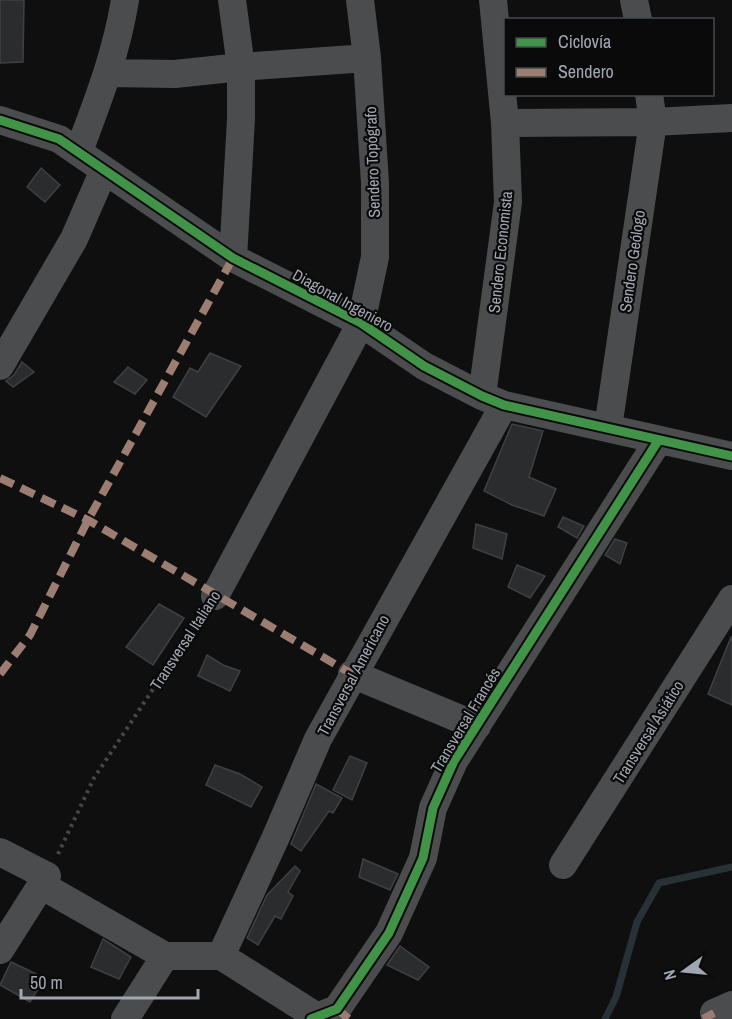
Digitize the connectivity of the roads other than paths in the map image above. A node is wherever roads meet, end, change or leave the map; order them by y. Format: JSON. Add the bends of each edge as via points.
{"nodes":[{"id":1,"x":125,"y":0,"type":"edge"},
{"id":2,"x":232,"y":0,"type":"edge"},
{"id":3,"x":360,"y":0,"type":"edge"},
{"id":4,"x":493,"y":0,"type":"edge"},
{"id":5,"x":634,"y":0,"type":"edge"},
{"id":6,"x":638,"y":18,"type":"edge"},
{"id":7,"x":367,"y":58,"type":"junction"},
{"id":8,"x":241,"y":67,"type":"junction"},
{"id":9,"x":108,"y":73,"type":"junction"},
{"id":10,"x":651,"y":108,"type":"edge"},
{"id":11,"x":732,"y":118,"type":"edge"},
{"id":12,"x":0,"y":120,"type":"edge"},
{"id":13,"x":505,"y":123,"type":"junction"},
{"id":14,"x":79,"y":151,"type":"junction"},
{"id":15,"x":104,"y":170,"type":"junction"},
{"id":16,"x":233,"y":258,"type":"junction"},
{"id":17,"x":361,"y":323,"type":"junction"},
{"id":18,"x":0,"y":366,"type":"edge"},
{"id":19,"x":493,"y":400,"type":"junction"},
{"id":20,"x":608,"y":428,"type":"junction"},
{"id":21,"x":658,"y":441,"type":"junction"},
{"id":22,"x":732,"y":454,"type":"edge"},
{"id":23,"x":215,"y":596,"type":"road end"},
{"id":24,"x":732,"y":599,"type":"edge"},
{"id":25,"x":352,"y":674,"type":"junction"},
{"id":26,"x":477,"y":726,"type":"junction"},
{"id":27,"x":0,"y":852,"type":"edge"},
{"id":28,"x":563,"y":865,"type":"dead end"},
{"id":29,"x":44,"y":880,"type":"junction"},
{"id":30,"x":0,"y":950,"type":"edge"},
{"id":31,"x":165,"y":956,"type":"junction"},
{"id":32,"x":221,"y":956,"type":"junction"},
{"id":33,"x":314,"y":1018,"type":"edge"},
{"id":34,"x":125,"y":1019,"type":"edge"}],
"edges":[{"from":1,"to":9,"type":"street"},
{"from":2,"to":8,"type":"street"},
{"from":3,"to":7,"type":"street","name":"Sendero Topógrafo"},
{"from":4,"to":13,"type":"street","name":"Sendero Economista"},
{"from":5,"to":6,"type":"street"},
{"from":7,"to":8,"type":"street"},
{"from":7,"to":17,"type":"street","name":"Sendero Topógrafo","via":[[375,257]]},
{"from":8,"to":9,"type":"street","via":[[175,74]]},
{"from":8,"to":16,"type":"street"},
{"from":9,"to":14,"type":"street"},
{"from":10,"to":11,"type":"street"},
{"from":10,"to":13,"type":"street"},
{"from":10,"to":20,"type":"street","name":"Sendero Geólogo"},
{"from":12,"to":14,"type":"street","name":"Diagonal Ingeniero"},
{"from":13,"to":19,"type":"street","name":"Sendero Economista","via":[[508,202]]},
{"from":14,"to":15,"type":"street","name":"Diagonal Ingeniero"},
{"from":15,"to":16,"type":"street","name":"Diagonal Ingeniero"},
{"from":15,"to":18,"type":"street","via":[[74,239]]},
{"from":16,"to":17,"type":"street","name":"Diagonal Ingeniero"},
{"from":17,"to":19,"type":"street","name":"Diagonal Ingeniero","via":[[424,366]]},
{"from":17,"to":23,"type":"street","name":"Transversal Italiano"},
{"from":19,"to":20,"type":"street","name":"Diagonal Ingeniero"},
{"from":19,"to":25,"type":"street","name":"Transversal Americano"},
{"from":20,"to":21,"type":"street","name":"Diagonal Ingeniero"},
{"from":21,"to":22,"type":"street","name":"Diagonal Ingeniero"},
{"from":21,"to":26,"type":"street","name":"Transversal Francés"},
{"from":24,"to":28,"type":"street","name":"Transversal Asiático"},
{"from":25,"to":26,"type":"street"},
{"from":25,"to":32,"type":"street","name":"Transversal Americano","via":[[318,739]]},
{"from":26,"to":33,"type":"street","name":"Transversal Francés","via":[[454,761],[433,808],[423,858],[388,933],[337,1009]]},
{"from":27,"to":29,"type":"street"},
{"from":29,"to":30,"type":"street"},
{"from":29,"to":31,"type":"street"},
{"from":31,"to":32,"type":"street"},
{"from":31,"to":34,"type":"street"},
{"from":32,"to":33,"type":"street"}]}
